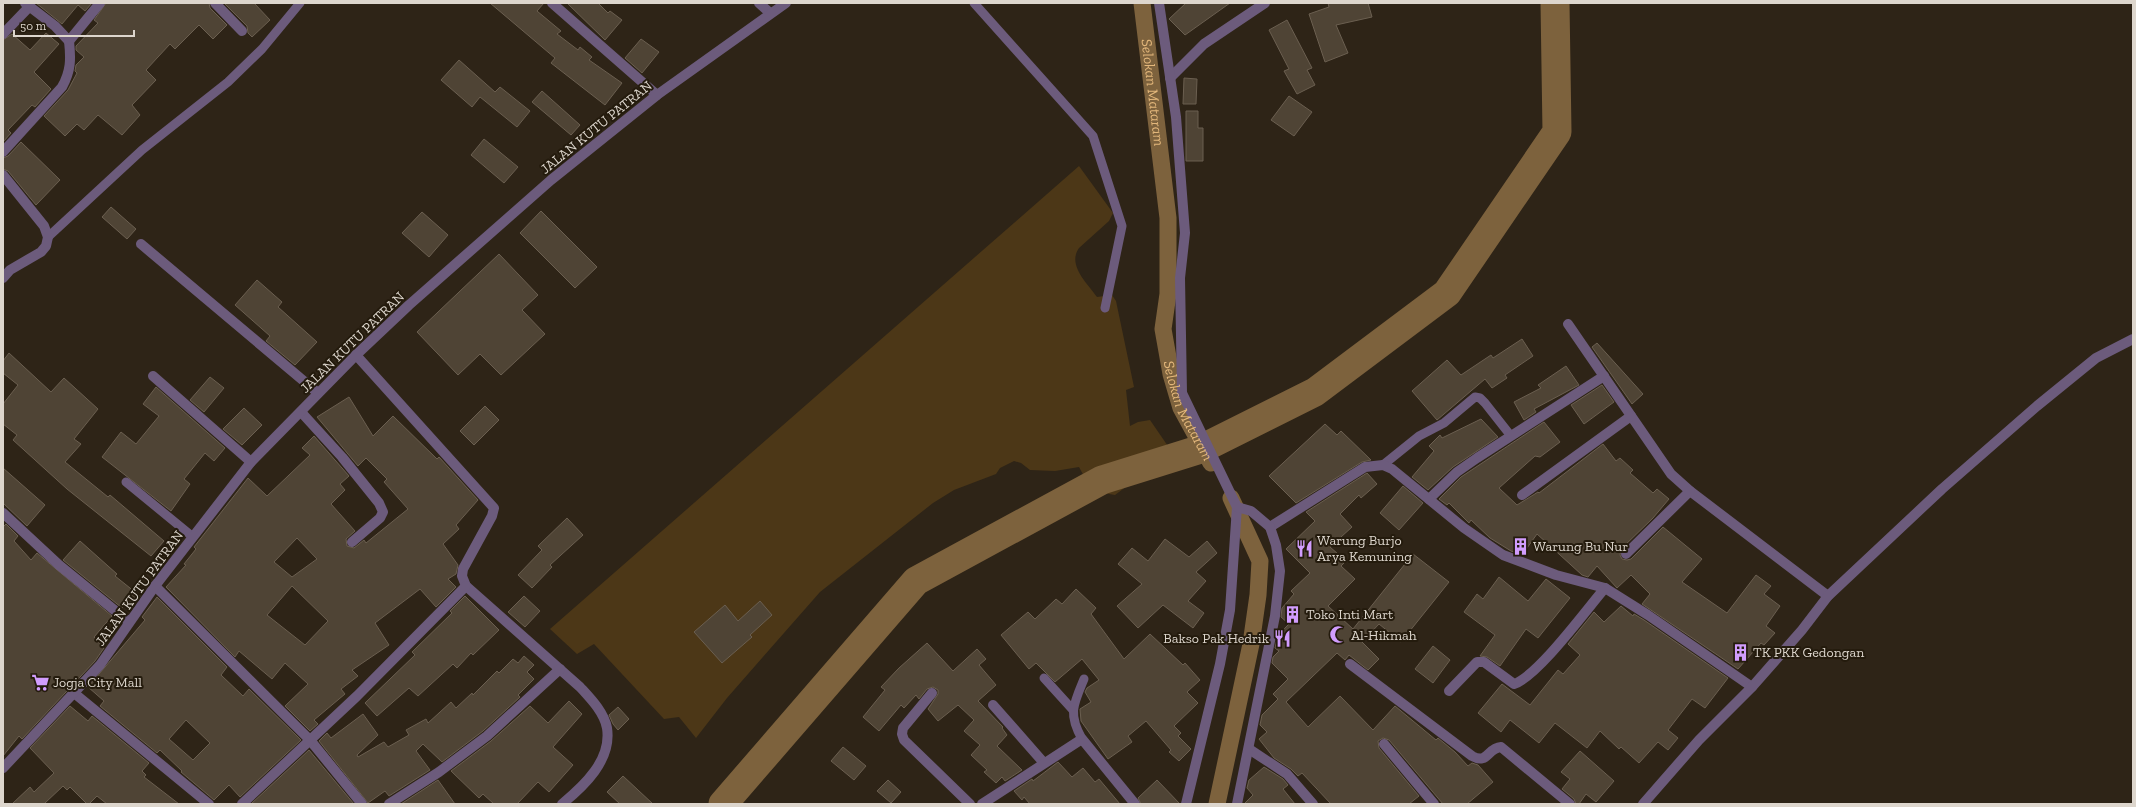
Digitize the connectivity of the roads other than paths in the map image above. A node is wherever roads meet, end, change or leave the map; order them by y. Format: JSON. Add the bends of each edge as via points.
{"nodes":[{"id":1,"x":100,"y":3,"type":"edge"},
{"id":2,"x":215,"y":3,"type":"edge"},
{"id":3,"x":300,"y":3,"type":"edge"},
{"id":4,"x":552,"y":3,"type":"edge"},
{"id":5,"x":759,"y":3,"type":"edge"},
{"id":6,"x":786,"y":3,"type":"edge"},
{"id":7,"x":974,"y":3,"type":"edge"},
{"id":8,"x":1159,"y":3,"type":"edge"},
{"id":9,"x":1265,"y":3,"type":"edge"},
{"id":10,"x":28,"y":5,"type":"edge"},
{"id":11,"x":770,"y":13,"type":"junction"},
{"id":12,"x":242,"y":31,"type":"dead end"},
{"id":13,"x":3,"y":34,"type":"edge"},
{"id":14,"x":69,"y":41,"type":"junction"},
{"id":15,"x":1170,"y":78,"type":"junction"},
{"id":16,"x":657,"y":95,"type":"junction"},
{"id":17,"x":3,"y":152,"type":"edge"},
{"id":18,"x":3,"y":175,"type":"edge"},
{"id":19,"x":48,"y":237,"type":"junction"},
{"id":20,"x":142,"y":244,"type":"dead end"},
{"id":21,"x":3,"y":278,"type":"edge"},
{"id":22,"x":1105,"y":308,"type":"dead end"},
{"id":23,"x":1568,"y":324,"type":"dead end"},
{"id":24,"x":2133,"y":339,"type":"edge"},
{"id":25,"x":356,"y":355,"type":"junction"},
{"id":26,"x":153,"y":376,"type":"dead end"},
{"id":27,"x":1604,"y":376,"type":"junction"},
{"id":28,"x":318,"y":393,"type":"junction"},
{"id":29,"x":301,"y":412,"type":"junction"},
{"id":30,"x":1631,"y":416,"type":"junction"},
{"id":31,"x":1511,"y":436,"type":"junction"},
{"id":32,"x":252,"y":462,"type":"junction"},
{"id":33,"x":1383,"y":465,"type":"junction"},
{"id":34,"x":126,"y":482,"type":"dead end"},
{"id":35,"x":1690,"y":491,"type":"junction"},
{"id":36,"x":1522,"y":495,"type":"dead end"},
{"id":37,"x":1429,"y":498,"type":"junction"},
{"id":38,"x":1243,"y":509,"type":"junction"},
{"id":39,"x":3,"y":513,"type":"edge"},
{"id":40,"x":1270,"y":527,"type":"junction"},
{"id":41,"x":193,"y":537,"type":"junction"},
{"id":42,"x":352,"y":542,"type":"dead end"},
{"id":43,"x":1626,"y":554,"type":"dead end"},
{"id":44,"x":155,"y":586,"type":"junction"},
{"id":45,"x":466,"y":586,"type":"junction"},
{"id":46,"x":1605,"y":588,"type":"junction"},
{"id":47,"x":1828,"y":596,"type":"junction"},
{"id":48,"x":129,"y":622,"type":"junction"},
{"id":49,"x":1350,"y":664,"type":"dead end"},
{"id":50,"x":560,"y":669,"type":"junction"},
{"id":51,"x":1044,"y":678,"type":"dead end"},
{"id":52,"x":1084,"y":680,"type":"dead end"},
{"id":53,"x":1752,"y":687,"type":"junction"},
{"id":54,"x":1449,"y":691,"type":"dead end"},
{"id":55,"x":74,"y":693,"type":"junction"},
{"id":56,"x":932,"y":693,"type":"dead end"},
{"id":57,"x":993,"y":705,"type":"dead end"},
{"id":58,"x":1073,"y":710,"type":"junction"},
{"id":59,"x":1082,"y":739,"type":"junction"},
{"id":60,"x":310,"y":740,"type":"junction"},
{"id":61,"x":1384,"y":744,"type":"dead end"},
{"id":62,"x":1248,"y":749,"type":"junction"},
{"id":63,"x":1044,"y":763,"type":"junction"},
{"id":64,"x":3,"y":768,"type":"edge"},
{"id":65,"x":1431,"y":803,"type":"edge"},
{"id":66,"x":209,"y":804,"type":"edge"},
{"id":67,"x":242,"y":804,"type":"edge"},
{"id":68,"x":362,"y":804,"type":"edge"},
{"id":69,"x":389,"y":804,"type":"edge"},
{"id":70,"x":563,"y":804,"type":"edge"},
{"id":71,"x":970,"y":804,"type":"edge"},
{"id":72,"x":982,"y":804,"type":"edge"},
{"id":73,"x":1135,"y":804,"type":"edge"},
{"id":74,"x":1186,"y":804,"type":"edge"},
{"id":75,"x":1237,"y":804,"type":"edge"},
{"id":76,"x":1313,"y":804,"type":"edge"},
{"id":77,"x":1570,"y":804,"type":"edge"},
{"id":78,"x":1643,"y":804,"type":"edge"}],
"edges":[{"from":1,"to":14,"type":"street"},
{"from":2,"to":12,"type":"street"},
{"from":3,"to":19,"type":"lane","via":[[262,48],[228,82],[142,150]]},
{"from":4,"to":16,"type":"street"},
{"from":5,"to":11,"type":"street"},
{"from":6,"to":11,"type":"street","name":"JALAN KUTU PATRAN"},
{"from":7,"to":22,"type":"lane","via":[[1093,136],[1122,226]]},
{"from":8,"to":15,"type":"street"},
{"from":9,"to":15,"type":"street","via":[[1204,44]]},
{"from":10,"to":13,"type":"street"},
{"from":10,"to":14,"type":"street","via":[[56,26]]},
{"from":11,"to":16,"type":"street","name":"JALAN KUTU PATRAN"},
{"from":14,"to":17,"type":"street","via":[[72,62],[62,87]]},
{"from":15,"to":38,"type":"street","via":[[1176,117],[1185,233],[1180,278],[1182,393],[1231,493]]},
{"from":16,"to":25,"type":"street","name":"JALAN KUTU PATRAN","via":[[551,180]]},
{"from":18,"to":19,"type":"street","via":[[44,226]]},
{"from":19,"to":21,"type":"street","via":[[41,252],[10,270]]},
{"from":20,"to":28,"type":"street"},
{"from":23,"to":27,"type":"street"},
{"from":24,"to":47,"type":"street","via":[[2096,358],[2036,406],[1942,489]]},
{"from":25,"to":28,"type":"street","name":"JALAN KUTU PATRAN"},
{"from":25,"to":45,"type":"street","via":[[494,508],[463,569],[462,576]]},
{"from":26,"to":32,"type":"street"},
{"from":27,"to":30,"type":"street"},
{"from":27,"to":31,"type":"street"},
{"from":28,"to":29,"type":"street","name":"JALAN KUTU PATRAN"},
{"from":29,"to":32,"type":"street","name":"JALAN KUTU PATRAN"},
{"from":29,"to":42,"type":"street","via":[[342,457],[379,503],[383,512],[380,518]]},
{"from":30,"to":35,"type":"street","via":[[1671,474]]},
{"from":30,"to":36,"type":"street"},
{"from":31,"to":33,"type":"lane","via":[[1485,403],[1475,397],[1444,423],[1419,436]]},
{"from":31,"to":37,"type":"street","via":[[1457,472]]},
{"from":32,"to":41,"type":"street","name":"JALAN KUTU PATRAN"},
{"from":33,"to":37,"type":"street"},
{"from":33,"to":40,"type":"street","via":[[1365,467],[1354,472]]},
{"from":34,"to":41,"type":"lane"},
{"from":35,"to":43,"type":"street"},
{"from":35,"to":47,"type":"street"},
{"from":37,"to":46,"type":"street","via":[[1502,555],[1556,575]]},
{"from":38,"to":40,"type":"street"},
{"from":38,"to":74,"type":"street","via":[[1220,664]]},
{"from":39,"to":48,"type":"street","via":[[60,565]]},
{"from":40,"to":62,"type":"street","via":[[1280,571],[1275,616]]},
{"from":41,"to":44,"type":"street","name":"JALAN KUTU PATRAN"},
{"from":44,"to":48,"type":"street","name":"JALAN KUTU PATRAN"},
{"from":44,"to":60,"type":"street"},
{"from":45,"to":50,"type":"street"},
{"from":45,"to":60,"type":"street"},
{"from":46,"to":53,"type":"street"},
{"from":46,"to":54,"type":"street","via":[[1548,657],[1520,682],[1514,684],[1484,662],[1476,662]]},
{"from":47,"to":53,"type":"street"},
{"from":48,"to":55,"type":"street","name":"JALAN KUTU PATRAN","via":[[100,665]]},
{"from":49,"to":77,"type":"street","via":[[1472,756],[1483,759],[1501,747]]},
{"from":50,"to":69,"type":"street","via":[[487,736],[439,772]]},
{"from":50,"to":70,"type":"street","via":[[594,702],[607,727],[606,752],[587,782]]},
{"from":51,"to":58,"type":"lane"},
{"from":52,"to":58,"type":"lane"},
{"from":53,"to":78,"type":"street","via":[[1699,740]]},
{"from":55,"to":64,"type":"street","name":"JALAN KUTU PATRAN"},
{"from":55,"to":66,"type":"street"},
{"from":56,"to":71,"type":"street","via":[[903,728],[904,740]]},
{"from":57,"to":63,"type":"street"},
{"from":58,"to":59,"type":"lane","via":[[1075,725]]},
{"from":59,"to":63,"type":"street"},
{"from":59,"to":73,"type":"street"},
{"from":60,"to":67,"type":"street"},
{"from":60,"to":68,"type":"street"},
{"from":61,"to":65,"type":"street"},
{"from":62,"to":75,"type":"street"},
{"from":62,"to":76,"type":"street","via":[[1287,774]]},
{"from":63,"to":72,"type":"street"}]}
